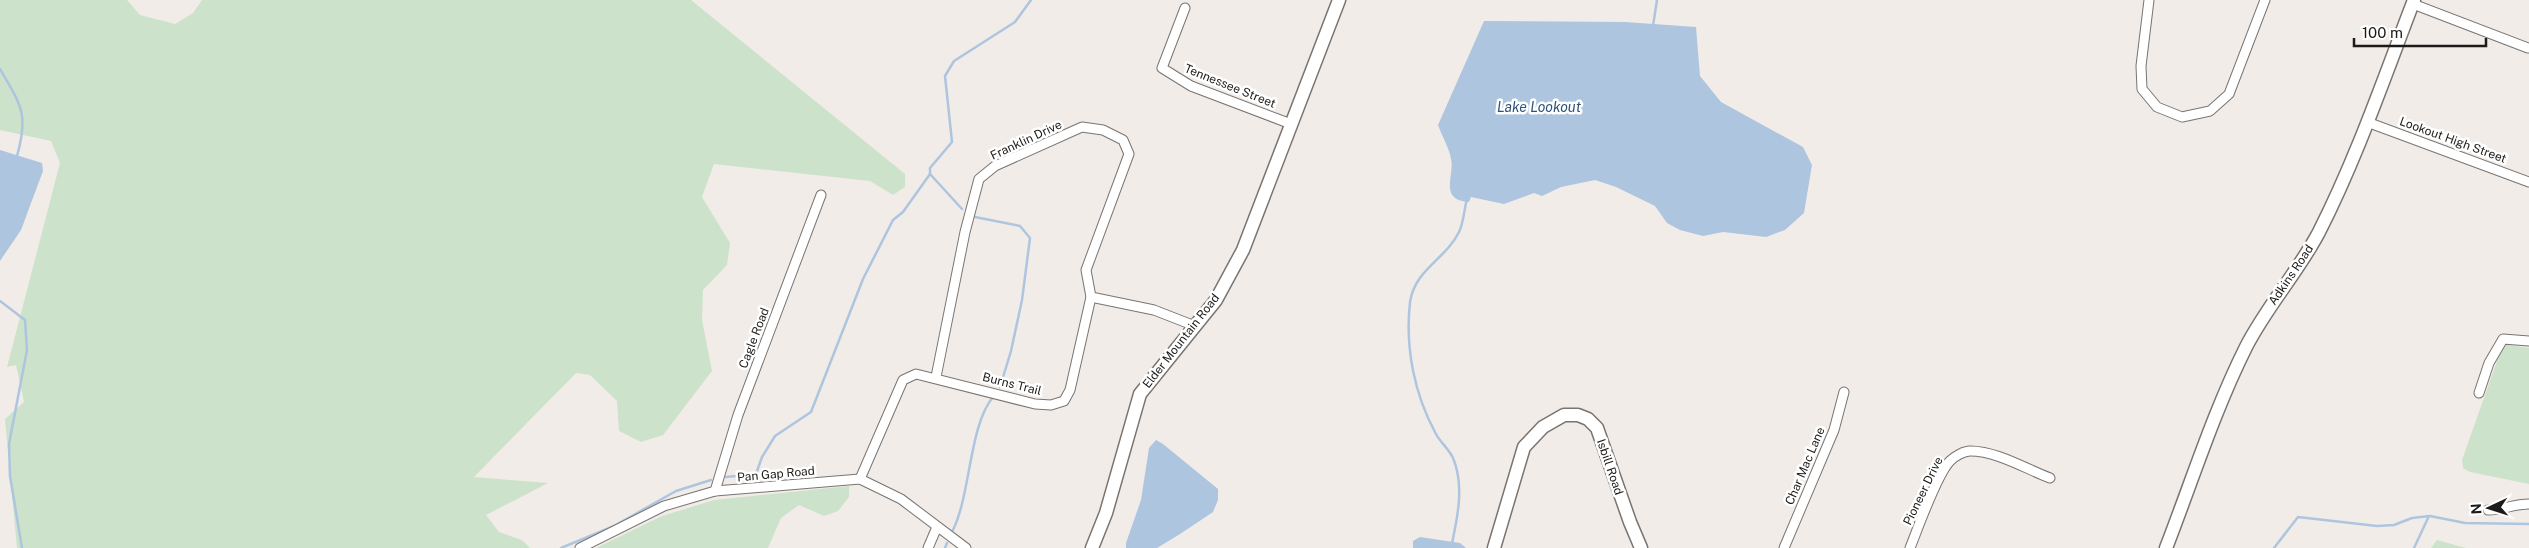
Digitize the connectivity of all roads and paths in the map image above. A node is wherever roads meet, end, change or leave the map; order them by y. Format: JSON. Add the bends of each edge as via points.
{"nodes":[{"id":1,"x":1339,"y":0,"type":"edge"},
{"id":2,"x":2149,"y":0,"type":"edge"},
{"id":3,"x":2265,"y":0,"type":"edge"},
{"id":4,"x":2413,"y":2,"type":"edge"},
{"id":5,"x":1185,"y":8,"type":"dead end"},
{"id":6,"x":2528,"y":48,"type":"edge"},
{"id":7,"x":2367,"y":122,"type":"junction"},
{"id":8,"x":1291,"y":124,"type":"junction"},
{"id":9,"x":2529,"y":182,"type":"edge"},
{"id":10,"x":821,"y":195,"type":"dead end"},
{"id":11,"x":1091,"y":297,"type":"junction"},
{"id":12,"x":1196,"y":326,"type":"junction"},
{"id":13,"x":2529,"y":341,"type":"edge"},
{"id":14,"x":936,"y":377,"type":"junction"},
{"id":15,"x":1844,"y":392,"type":"dead end"},
{"id":16,"x":2478,"y":393,"type":"dead end"},
{"id":17,"x":2050,"y":478,"type":"dead end"},
{"id":18,"x":860,"y":480,"type":"junction"},
{"id":19,"x":715,"y":491,"type":"junction"},
{"id":20,"x":2529,"y":504,"type":"edge"},
{"id":21,"x":2488,"y":510,"type":"dead end"},
{"id":22,"x":937,"y":528,"type":"junction"},
{"id":23,"x":580,"y":548,"type":"edge"},
{"id":24,"x":928,"y":548,"type":"edge"},
{"id":25,"x":966,"y":548,"type":"edge"},
{"id":26,"x":1092,"y":548,"type":"edge"},
{"id":27,"x":1494,"y":548,"type":"edge"},
{"id":28,"x":1641,"y":548,"type":"edge"},
{"id":29,"x":1784,"y":548,"type":"edge"},
{"id":30,"x":1910,"y":548,"type":"edge"},
{"id":31,"x":2166,"y":548,"type":"edge"}],
"edges":[{"from":1,"to":8,"type":"street","name":"Elder Mountain Road"},
{"from":2,"to":3,"type":"street","via":[[2142,89],[2157,107],[2182,116],[2210,111],[2229,94]]},
{"from":4,"to":6,"type":"street"},
{"from":4,"to":7,"type":"street","name":"Adkins Road"},
{"from":5,"to":8,"type":"street","name":"Tennessee Street","via":[[1162,68],[1192,86]]},
{"from":7,"to":9,"type":"street","name":"Lookout High Street"},
{"from":7,"to":31,"type":"street","name":"Adkins Road","via":[[2319,231],[2246,347]]},
{"from":8,"to":12,"type":"street","name":"Elder Mountain Road","via":[[1243,250],[1216,300]]},
{"from":10,"to":19,"type":"street","name":"Cagle Road","via":[[738,415]]},
{"from":11,"to":12,"type":"street","via":[[1154,310]]},
{"from":11,"to":14,"type":"street","name":"Burns Trail","via":[[1070,390],[1060,404],[1035,404]]},
{"from":11,"to":14,"type":"street","name":"Franklin Drive","via":[[1086,270],[1129,154],[1123,140],[1103,130],[1082,127],[995,166],[979,179]]},
{"from":12,"to":26,"type":"street","name":"Elder Mountain Road","via":[[1140,394],[1106,513]]},
{"from":13,"to":16,"type":"street","via":[[2503,340],[2489,363]]},
{"from":14,"to":18,"type":"street","via":[[916,374],[903,380]]},
{"from":15,"to":29,"type":"street","name":"Char Mac Lane","via":[[1834,430]]},
{"from":17,"to":30,"type":"street","name":"Pioneer Drive","via":[[1986,452],[1968,450],[1957,455],[1949,462]]},
{"from":18,"to":19,"type":"street","name":"Pan Gap Road"},
{"from":18,"to":22,"type":"street","name":"Pan Gap Road","via":[[901,499]]},
{"from":19,"to":23,"type":"street","name":"Pan Gap Road","via":[[664,506]]},
{"from":20,"to":21,"type":"street"},
{"from":22,"to":24,"type":"street"},
{"from":22,"to":25,"type":"street","name":"Pan Gap Road"},
{"from":27,"to":28,"type":"street","name":"Isbill Road","via":[[1524,447],[1550,423],[1564,415],[1578,415],[1597,428]]}]}
